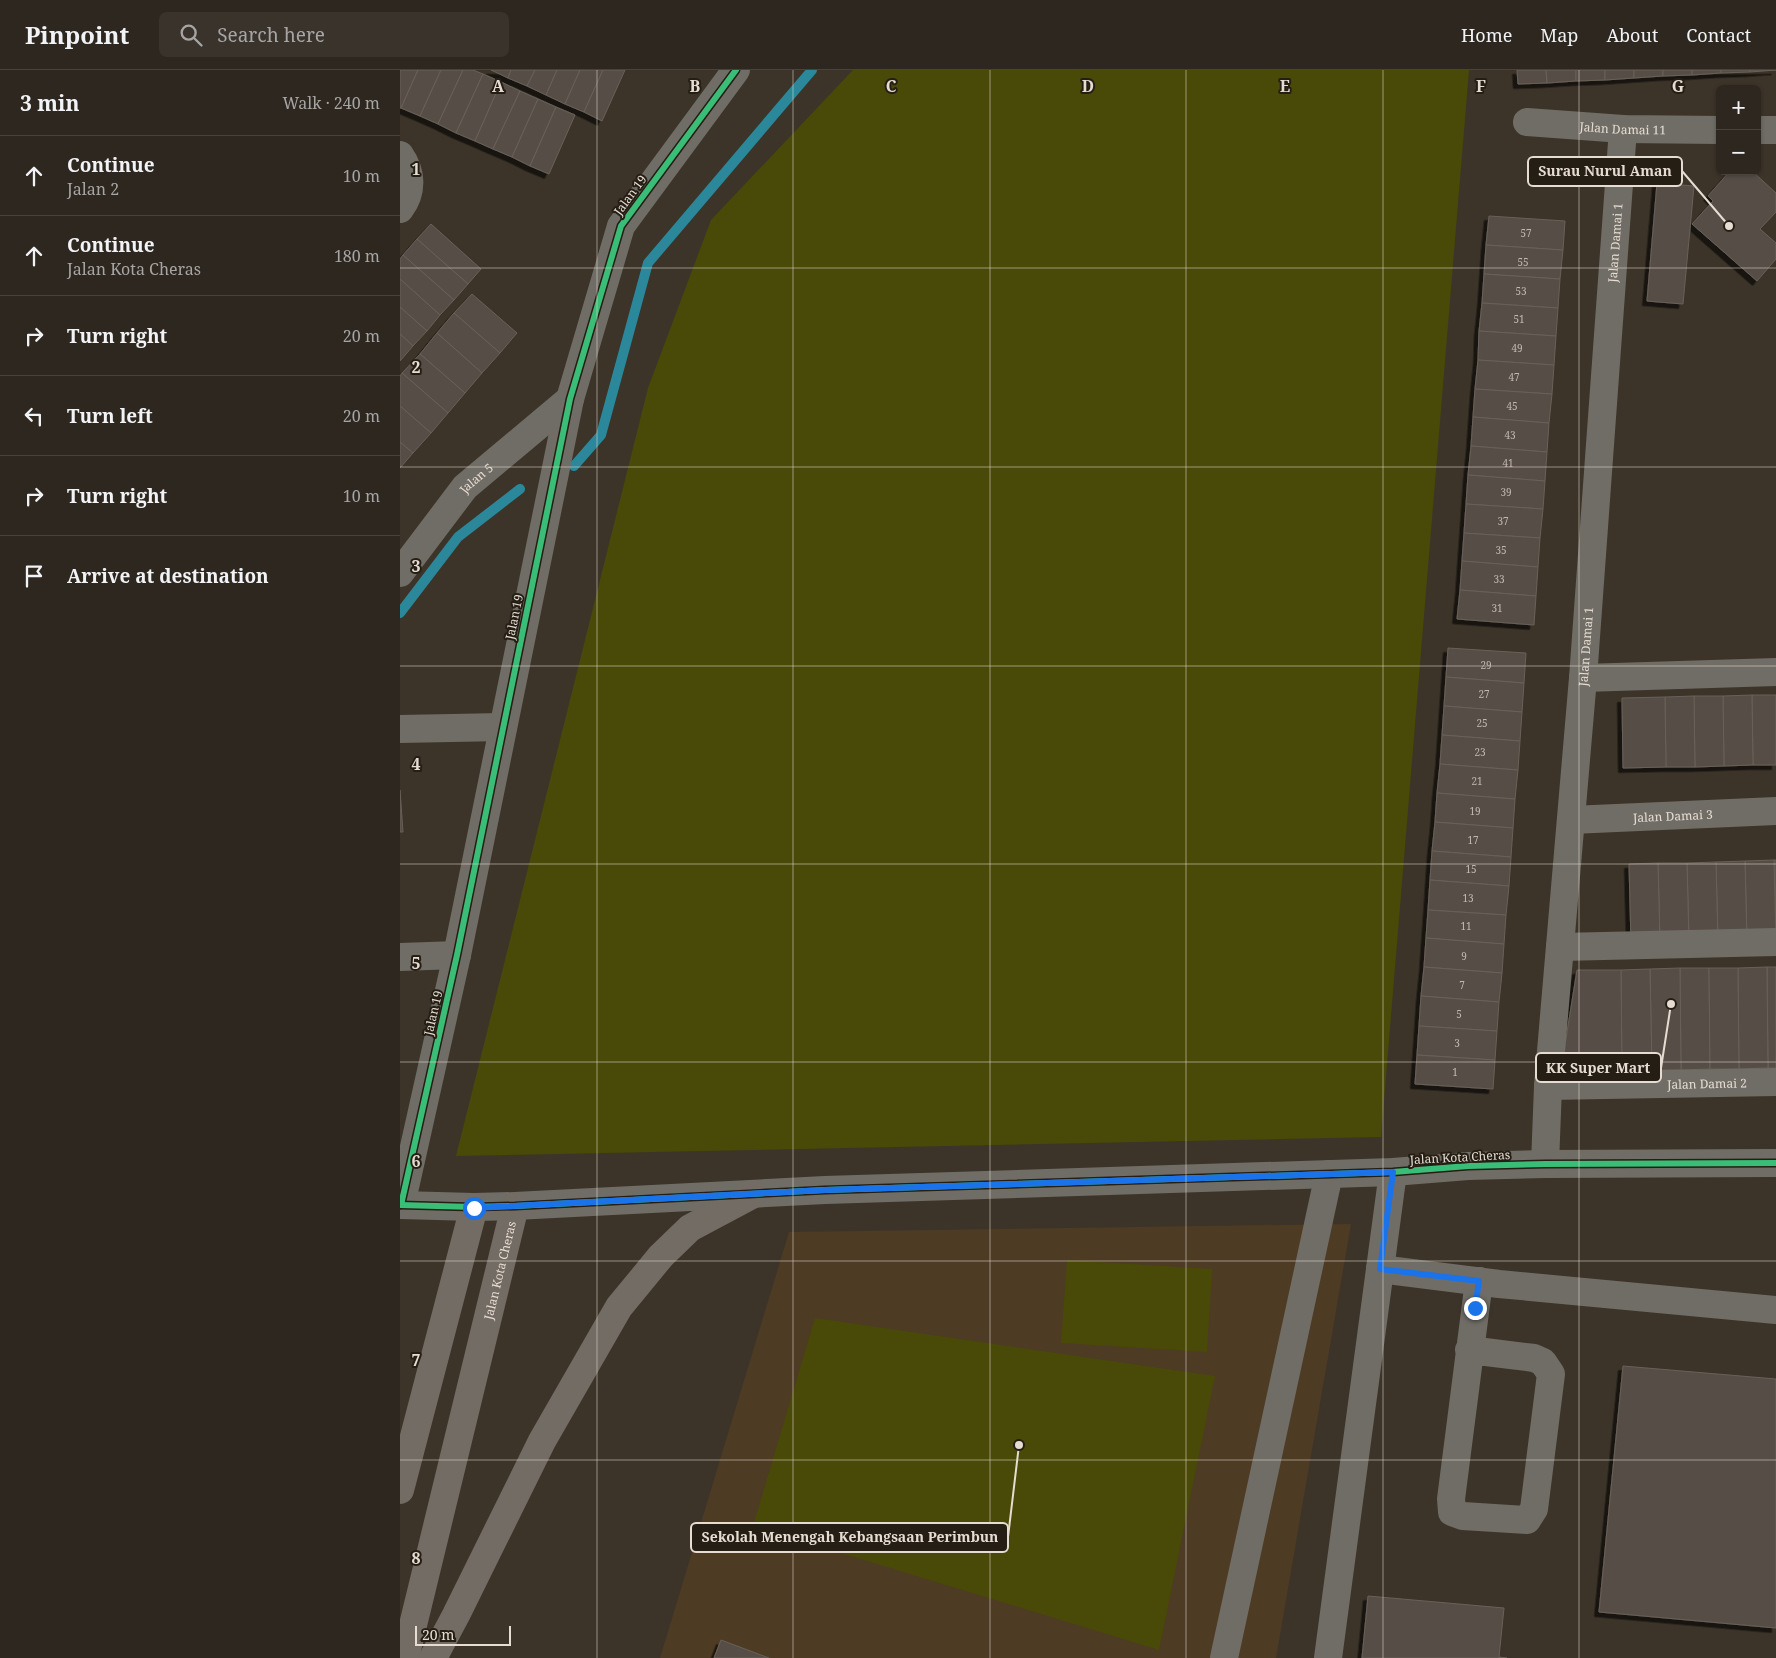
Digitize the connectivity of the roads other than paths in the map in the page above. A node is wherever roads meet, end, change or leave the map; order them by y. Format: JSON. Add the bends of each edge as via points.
{"nodes":[{"id":1,"x":736,"y":70,"type":"edge"},
{"id":2,"x":1527,"y":122,"type":"dead end"},
{"id":3,"x":1623,"y":129,"type":"junction"},
{"id":4,"x":1716,"y":130,"type":"edge"},
{"id":5,"x":1761,"y":130,"type":"edge"},
{"id":6,"x":1776,"y":130,"type":"edge"},
{"id":7,"x":400,"y":155,"type":"edge"},
{"id":8,"x":400,"y":208,"type":"edge"},
{"id":9,"x":570,"y":399,"type":"junction"},
{"id":10,"x":400,"y":573,"type":"edge"},
{"id":11,"x":1776,"y":672,"type":"edge"},
{"id":12,"x":1582,"y":678,"type":"junction"},
{"id":13,"x":503,"y":727,"type":"junction"},
{"id":14,"x":400,"y":729,"type":"edge"},
{"id":15,"x":1776,"y":812,"type":"edge"},
{"id":16,"x":1571,"y":820,"type":"junction"},
{"id":17,"x":1776,"y":942,"type":"edge"},
{"id":18,"x":1560,"y":947,"type":"junction"},
{"id":19,"x":457,"y":956,"type":"junction"},
{"id":20,"x":400,"y":958,"type":"edge"},
{"id":21,"x":1776,"y":1082,"type":"edge"},
{"id":22,"x":1548,"y":1086,"type":"junction"},
{"id":23,"x":1776,"y":1163,"type":"edge"},
{"id":24,"x":1545,"y":1164,"type":"junction"},
{"id":25,"x":1393,"y":1172,"type":"junction"},
{"id":26,"x":1329,"y":1174,"type":"junction"},
{"id":27,"x":752,"y":1194,"type":"junction"},
{"id":28,"x":400,"y":1205,"type":"edge"},
{"id":29,"x":515,"y":1206,"type":"junction"},
{"id":30,"x":474,"y":1208,"type":"junction"},
{"id":31,"x":1380,"y":1269,"type":"junction"},
{"id":32,"x":1479,"y":1281,"type":"junction"},
{"id":33,"x":1776,"y":1310,"type":"edge"},
{"id":34,"x":1469,"y":1350,"type":"junction"},
{"id":35,"x":400,"y":1490,"type":"edge"},
{"id":36,"x":405,"y":1658,"type":"edge"},
{"id":37,"x":433,"y":1658,"type":"edge"},
{"id":38,"x":1224,"y":1658,"type":"edge"},
{"id":39,"x":1328,"y":1658,"type":"edge"}],
"edges":[{"from":1,"to":9,"type":"street","name":"Jalan 19","via":[[621,226]]},
{"from":2,"to":3,"type":"street","name":"Jalan Damai 11"},
{"from":3,"to":4,"type":"street","name":"Jalan Damai 11"},
{"from":3,"to":12,"type":"street","name":"Jalan Damai 1"},
{"from":5,"to":6,"type":"street"},
{"from":7,"to":8,"type":"street","via":[[411,182],[406,202]]},
{"from":9,"to":10,"type":"street","name":"Jalan 5","via":[[465,487]]},
{"from":9,"to":13,"type":"street","name":"Jalan 19"},
{"from":11,"to":12,"type":"street"},
{"from":12,"to":16,"type":"street","name":"Jalan Damai 1"},
{"from":13,"to":14,"type":"street"},
{"from":13,"to":19,"type":"street","name":"Jalan 19"},
{"from":15,"to":16,"type":"street","name":"Jalan Damai 3"},
{"from":16,"to":18,"type":"street","name":"Jalan Damai 1"},
{"from":17,"to":18,"type":"street"},
{"from":18,"to":22,"type":"street","name":"Jalan Damai 1"},
{"from":19,"to":20,"type":"street"},
{"from":19,"to":28,"type":"street","name":"Jalan 19"},
{"from":21,"to":22,"type":"street","name":"Jalan Damai 2"},
{"from":22,"to":24,"type":"street","name":"Jalan Damai 1"},
{"from":23,"to":24,"type":"street","name":"Jalan Kota Cheras"},
{"from":24,"to":25,"type":"street","name":"Jalan Kota Cheras"},
{"from":25,"to":26,"type":"street","name":"Jalan Kota Cheras"},
{"from":25,"to":31,"type":"street"},
{"from":26,"to":27,"type":"street","name":"Jalan Kota Cheras"},
{"from":26,"to":38,"type":"street"},
{"from":27,"to":29,"type":"street","name":"Jalan Kota Cheras"},
{"from":27,"to":37,"type":"main road","via":[[690,1228],[661,1256],[619,1307],[542,1441]]},
{"from":28,"to":30,"type":"street"},
{"from":29,"to":30,"type":"street"},
{"from":29,"to":36,"type":"main road","name":"Jalan Kota Cheras"},
{"from":30,"to":35,"type":"main road"},
{"from":31,"to":32,"type":"street"},
{"from":31,"to":39,"type":"street"},
{"from":32,"to":33,"type":"street"},
{"from":32,"to":34,"type":"street"},
{"from":34,"to":34,"type":"street","via":[[1452,1512],[1463,1516],[1527,1520],[1534,1509],[1551,1374],[1544,1362],[1534,1358]]}]}
